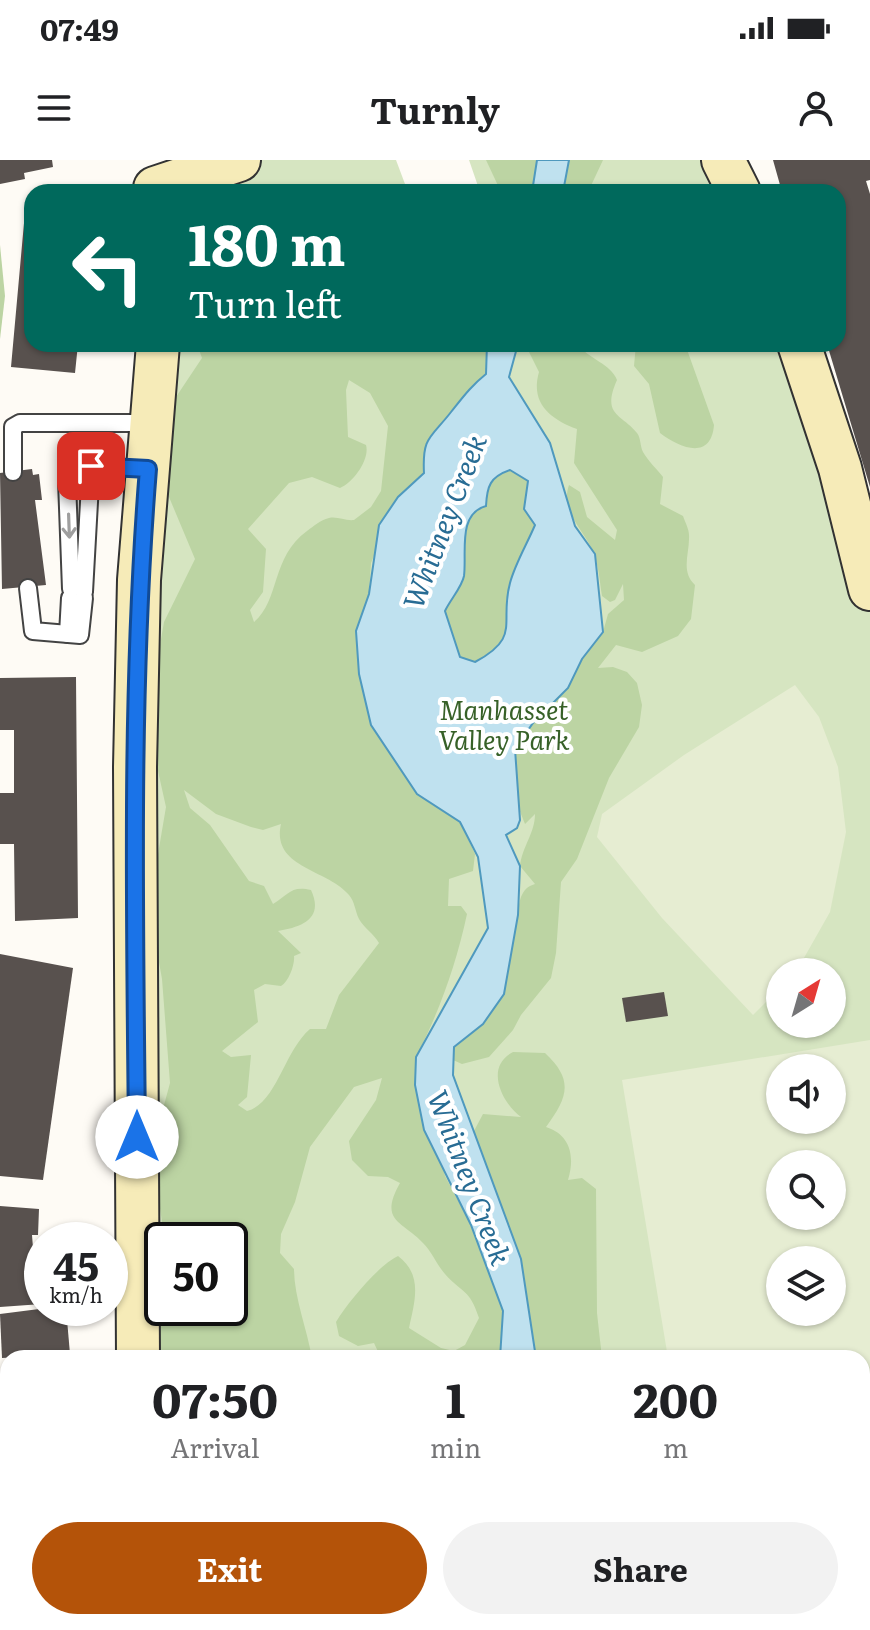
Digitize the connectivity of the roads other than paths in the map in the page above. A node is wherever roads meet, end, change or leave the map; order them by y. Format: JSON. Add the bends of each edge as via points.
{"nodes":[{"id":1,"x":723,"y":160,"type":"edge"},
{"id":2,"x":735,"y":184,"type":"edge"},
{"id":3,"x":157,"y":352,"type":"edge"},
{"id":4,"x":802,"y":352,"type":"edge"},
{"id":5,"x":152,"y":423,"type":"junction"},
{"id":6,"x":91,"y":466,"type":"junction"},
{"id":7,"x":148,"y":469,"type":"junction"},
{"id":8,"x":13,"y":472,"type":"dead end"},
{"id":9,"x":861,"y":511,"type":"edge"},
{"id":10,"x":28,"y":588,"type":"dead end"},
{"id":11,"x":870,"y":589,"type":"edge"},
{"id":12,"x":78,"y":594,"type":"junction"},
{"id":13,"x":138,"y":1350,"type":"edge"}],
"edges":[{"from":1,"to":2,"type":"main road"},
{"from":3,"to":5,"type":"main road"},
{"from":4,"to":9,"type":"main road"},
{"from":5,"to":7,"type":"main road"},
{"from":5,"to":8,"type":"lane","via":[[20,423],[13,427]]},
{"from":6,"to":7,"type":"lane"},
{"from":6,"to":12,"type":"lane"},
{"from":6,"to":12,"type":"lane","one_way":true,"via":[[79,466],[67,481]]},
{"from":7,"to":13,"type":"main road","via":[[139,580],[135,767]]},
{"from":9,"to":11,"type":"main road"},
{"from":10,"to":12,"type":"lane","via":[[33,631],[68,634]]}]}
